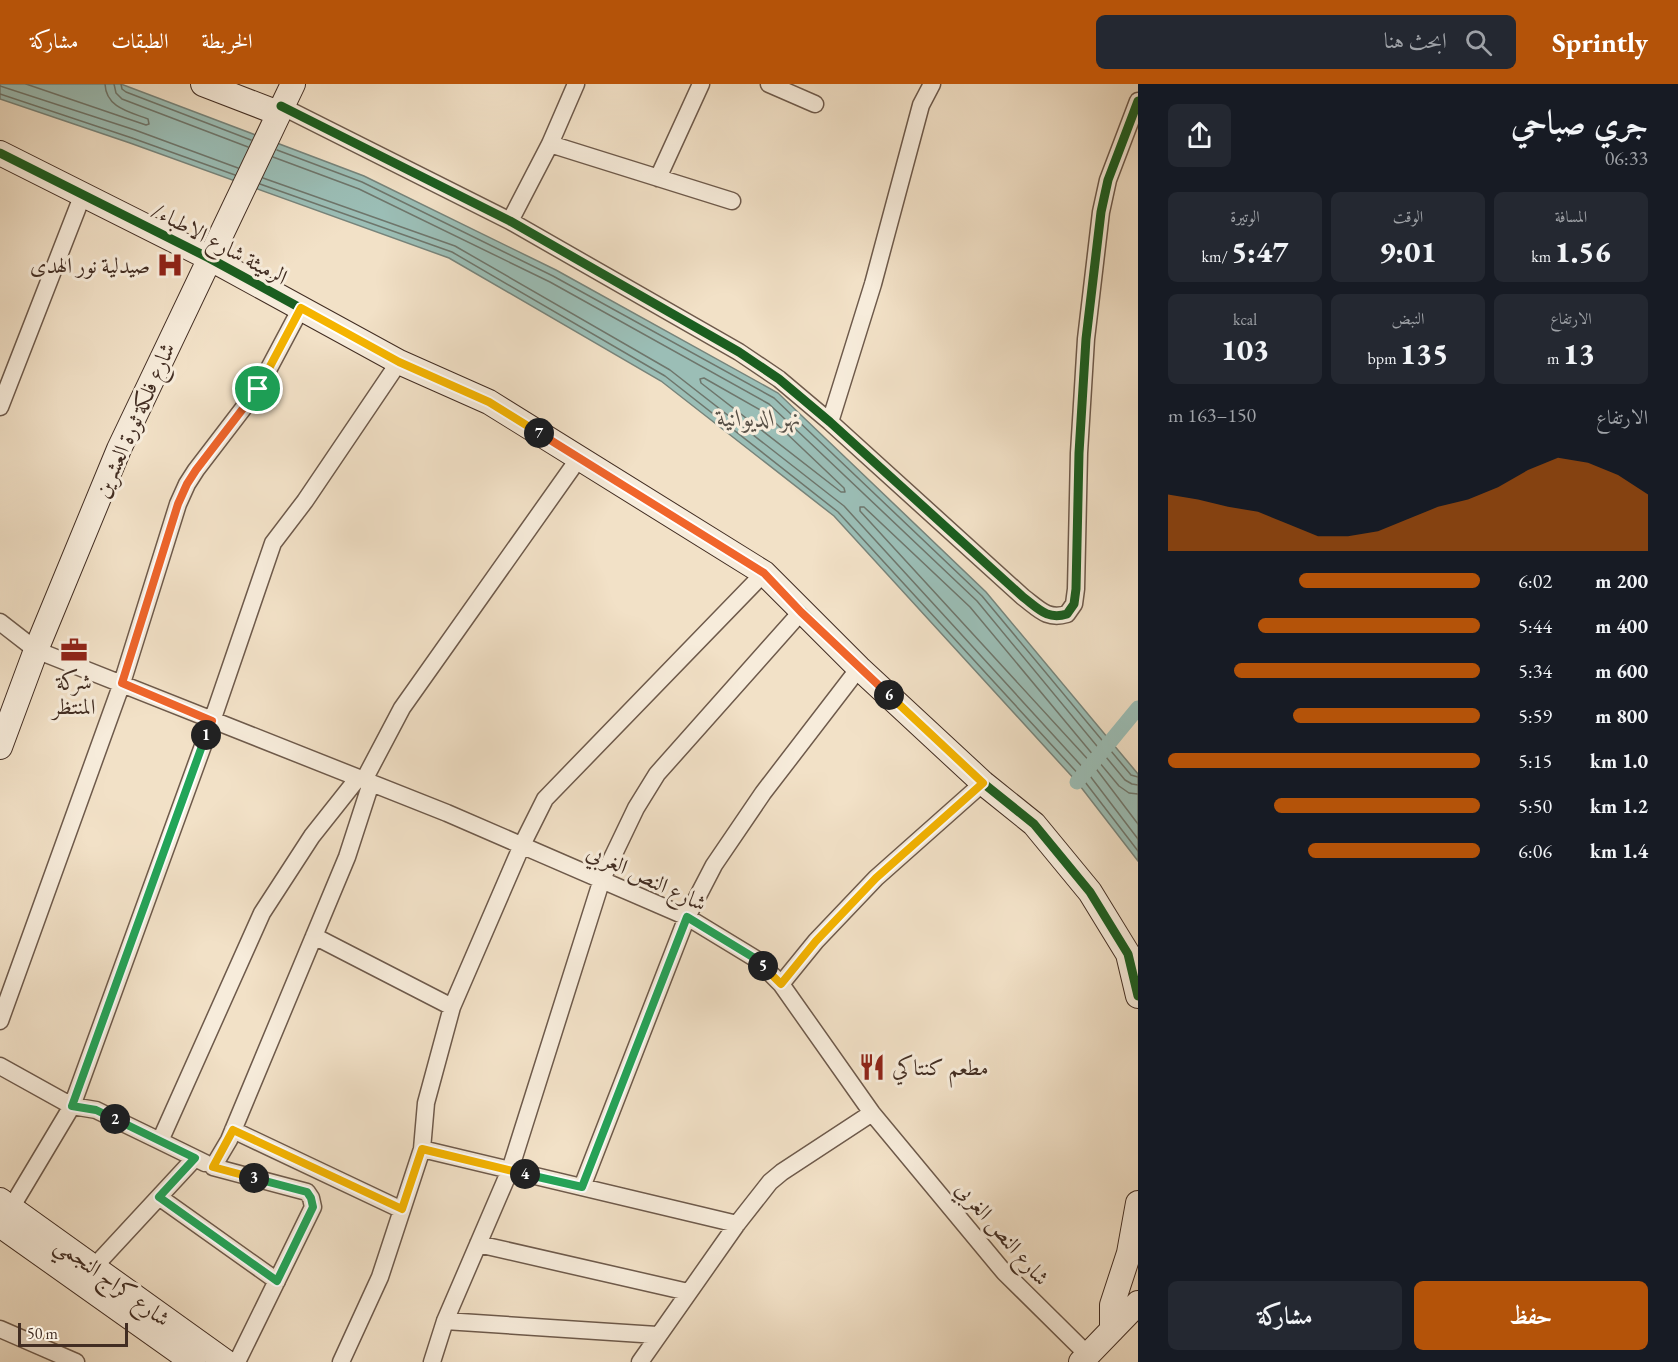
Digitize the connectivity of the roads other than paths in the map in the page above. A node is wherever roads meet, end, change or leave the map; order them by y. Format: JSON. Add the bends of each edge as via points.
{"nodes":[{"id":1,"x":203,"y":84,"type":"edge"},
{"id":2,"x":576,"y":84,"type":"edge"},
{"id":3,"x":701,"y":84,"type":"edge"},
{"id":4,"x":768,"y":84,"type":"edge"},
{"id":5,"x":932,"y":84,"type":"edge"},
{"id":6,"x":796,"y":89,"type":"edge"},
{"id":7,"x":284,"y":100,"type":"edge"},
{"id":8,"x":1138,"y":101,"type":"edge"},
{"id":9,"x":815,"y":104,"type":"dead end"},
{"id":10,"x":550,"y":144,"type":"junction"},
{"id":11,"x":0,"y":153,"type":"edge"},
{"id":12,"x":658,"y":178,"type":"junction"},
{"id":13,"x":83,"y":194,"type":"junction"},
{"id":14,"x":732,"y":201,"type":"dead end"},
{"id":15,"x":510,"y":221,"type":"junction"},
{"id":16,"x":209,"y":258,"type":"junction"},
{"id":17,"x":301,"y":308,"type":"junction"},
{"id":18,"x":399,"y":362,"type":"junction"},
{"id":19,"x":0,"y":407,"type":"edge"},
{"id":20,"x":830,"y":422,"type":"junction"},
{"id":21,"x":579,"y":458,"type":"junction"},
{"id":22,"x":764,"y":573,"type":"junction"},
{"id":23,"x":801,"y":612,"type":"junction"},
{"id":24,"x":0,"y":622,"type":"edge"},
{"id":25,"x":36,"y":650,"type":"junction"},
{"id":26,"x":859,"y":668,"type":"junction"},
{"id":27,"x":122,"y":683,"type":"junction"},
{"id":28,"x":212,"y":721,"type":"junction"},
{"id":29,"x":0,"y":747,"type":"edge"},
{"id":30,"x":365,"y":780,"type":"junction"},
{"id":31,"x":983,"y":783,"type":"junction"},
{"id":32,"x":522,"y":845,"type":"junction"},
{"id":33,"x":602,"y":879,"type":"junction"},
{"id":34,"x":687,"y":917,"type":"junction"},
{"id":35,"x":314,"y":936,"type":"junction"},
{"id":36,"x":1133,"y":957,"type":"edge"},
{"id":37,"x":781,"y":984,"type":"junction"},
{"id":38,"x":1138,"y":996,"type":"edge"},
{"id":39,"x":452,"y":1007,"type":"junction"},
{"id":40,"x":0,"y":1021,"type":"edge"},
{"id":41,"x":0,"y":1066,"type":"edge"},
{"id":42,"x":72,"y":1106,"type":"junction"},
{"id":43,"x":873,"y":1113,"type":"junction"},
{"id":44,"x":233,"y":1130,"type":"junction"},
{"id":45,"x":160,"y":1141,"type":"junction"},
{"id":46,"x":422,"y":1149,"type":"junction"},
{"id":47,"x":195,"y":1158,"type":"junction"},
{"id":48,"x":213,"y":1167,"type":"junction"},
{"id":49,"x":510,"y":1170,"type":"junction"},
{"id":50,"x":582,"y":1187,"type":"junction"},
{"id":51,"x":159,"y":1197,"type":"junction"},
{"id":52,"x":1138,"y":1203,"type":"edge"},
{"id":53,"x":402,"y":1209,"type":"junction"},
{"id":54,"x":4,"y":1211,"type":"edge"},
{"id":55,"x":737,"y":1224,"type":"junction"},
{"id":56,"x":478,"y":1244,"type":"junction"},
{"id":57,"x":94,"y":1267,"type":"junction"},
{"id":58,"x":277,"y":1281,"type":"junction"},
{"id":59,"x":688,"y":1292,"type":"junction"},
{"id":60,"x":1138,"y":1303,"type":"edge"},
{"id":61,"x":445,"y":1321,"type":"junction"},
{"id":62,"x":0,"y":1329,"type":"edge"},
{"id":63,"x":1112,"y":1330,"type":"junction"},
{"id":64,"x":657,"y":1335,"type":"junction"},
{"id":65,"x":50,"y":1357,"type":"edge"},
{"id":66,"x":1084,"y":1358,"type":"edge"},
{"id":67,"x":76,"y":1362,"type":"edge"},
{"id":68,"x":193,"y":1362,"type":"edge"},
{"id":69,"x":226,"y":1362,"type":"edge"},
{"id":70,"x":237,"y":1362,"type":"edge"},
{"id":71,"x":341,"y":1362,"type":"edge"},
{"id":72,"x":432,"y":1362,"type":"edge"},
{"id":73,"x":640,"y":1362,"type":"edge"}],
"edges":[{"from":1,"to":7,"type":"street"},
{"from":2,"to":10,"type":"street"},
{"from":3,"to":12,"type":"street"},
{"from":4,"to":6,"type":"street"},
{"from":5,"to":20,"type":"street","via":[[921,105],[873,284]]},
{"from":6,"to":9,"type":"street"},
{"from":7,"to":15,"type":"street"},
{"from":7,"to":16,"type":"street","name":"شارع فلكة ثورة العشرين"},
{"from":8,"to":20,"type":"street","via":[[1111,171],[1101,212],[1086,339],[1076,588],[1074,604],[1067,614],[1044,614],[1023,597]]},
{"from":10,"to":12,"type":"street"},
{"from":10,"to":15,"type":"street"},
{"from":11,"to":13,"type":"street","name":"/الرميثة شارع الاطباء"},
{"from":12,"to":14,"type":"street"},
{"from":13,"to":16,"type":"street","name":"/الرميثة شارع الاطباء"},
{"from":13,"to":19,"type":"street"},
{"from":15,"to":20,"type":"street","via":[[739,352]]},
{"from":16,"to":17,"type":"street","name":"/الرميثة شارع الاطباء"},
{"from":16,"to":25,"type":"street","name":"شارع فلكة ثورة العشرين","via":[[119,449]]},
{"from":17,"to":18,"type":"street","name":"/الرميثة شارع الاطباء"},
{"from":17,"to":27,"type":"street","via":[[258,389],[187,484]]},
{"from":18,"to":21,"type":"street","name":"/الرميثة شارع الاطباء","via":[[489,402]]},
{"from":18,"to":28,"type":"street","via":[[273,543]]},
{"from":21,"to":22,"type":"street","name":"/الرميثة شارع الاطباء"},
{"from":21,"to":30,"type":"street","via":[[402,708]]},
{"from":22,"to":23,"type":"street","name":"/الرميثة شارع الاطباء"},
{"from":22,"to":32,"type":"street","via":[[545,799]]},
{"from":23,"to":26,"type":"street","name":"/الرميثة شارع الاطباء"},
{"from":23,"to":33,"type":"street","via":[[657,774],[636,807]]},
{"from":24,"to":25,"type":"street","name":"شارع النص الغربي"},
{"from":25,"to":27,"type":"street","name":"شارع النص الغربي"},
{"from":25,"to":29,"type":"street","name":"شارع فلكة ثورة العشرين"},
{"from":26,"to":31,"type":"street","name":"/الرميثة شارع الاطباء"},
{"from":26,"to":34,"type":"street","via":[[714,865]]},
{"from":27,"to":28,"type":"street","name":"شارع النص الغربي"},
{"from":27,"to":40,"type":"street"},
{"from":28,"to":30,"type":"street","name":"شارع النص الغربي"},
{"from":28,"to":42,"type":"street"},
{"from":30,"to":32,"type":"street","name":"شارع النص الغربي"},
{"from":30,"to":35,"type":"street","via":[[347,857]]},
{"from":30,"to":45,"type":"street","via":[[312,836],[262,914]]},
{"from":31,"to":36,"type":"street","name":"/الرميثة شارع الاطباء","via":[[1034,824],[1090,892]]},
{"from":31,"to":37,"type":"street","via":[[876,878]]},
{"from":32,"to":33,"type":"street","name":"شارع النص الغربي"},
{"from":32,"to":39,"type":"street"},
{"from":33,"to":34,"type":"street","name":"شارع النص الغربي"},
{"from":33,"to":49,"type":"street"},
{"from":34,"to":37,"type":"street","name":"شارع النص الغربي","via":[[756,959]]},
{"from":34,"to":50,"type":"street"},
{"from":35,"to":39,"type":"street"},
{"from":35,"to":44,"type":"street"},
{"from":36,"to":38,"type":"street","name":"/الرميثة شارع الاطباء"},
{"from":37,"to":43,"type":"street","name":"شارع النص الغربي"},
{"from":39,"to":46,"type":"street","via":[[426,1103]]},
{"from":41,"to":42,"type":"street"},
{"from":42,"to":45,"type":"street","via":[[96,1110]]},
{"from":42,"to":54,"type":"street"},
{"from":43,"to":55,"type":"street","via":[[782,1172]]},
{"from":43,"to":66,"type":"street","name":"شارع النص الغربي","via":[[1004,1272]]},
{"from":44,"to":48,"type":"street"},
{"from":44,"to":53,"type":"street"},
{"from":45,"to":47,"type":"street"},
{"from":46,"to":49,"type":"street"},
{"from":46,"to":53,"type":"street"},
{"from":47,"to":48,"type":"street"},
{"from":47,"to":51,"type":"street"},
{"from":48,"to":58,"type":"street","via":[[307,1192],[311,1198],[313,1207]]},
{"from":49,"to":50,"type":"street"},
{"from":49,"to":56,"type":"street"},
{"from":50,"to":55,"type":"street"},
{"from":51,"to":57,"type":"street"},
{"from":51,"to":58,"type":"street"},
{"from":52,"to":63,"type":"street","via":[[1129,1253],[1112,1305]]},
{"from":53,"to":71,"type":"street","via":[[380,1277]]},
{"from":54,"to":57,"type":"street","name":"شارع كراج النجمي"},
{"from":54,"to":68,"type":"street"},
{"from":55,"to":59,"type":"street"},
{"from":56,"to":59,"type":"street"},
{"from":56,"to":61,"type":"street"},
{"from":57,"to":69,"type":"street","name":"شارع كراج النجمي"},
{"from":58,"to":70,"type":"street"},
{"from":59,"to":64,"type":"street"},
{"from":60,"to":63,"type":"street"},
{"from":61,"to":64,"type":"street"},
{"from":61,"to":72,"type":"street"},
{"from":62,"to":65,"type":"street"},
{"from":63,"to":66,"type":"street"},
{"from":64,"to":73,"type":"street"},
{"from":65,"to":67,"type":"street"}]}
